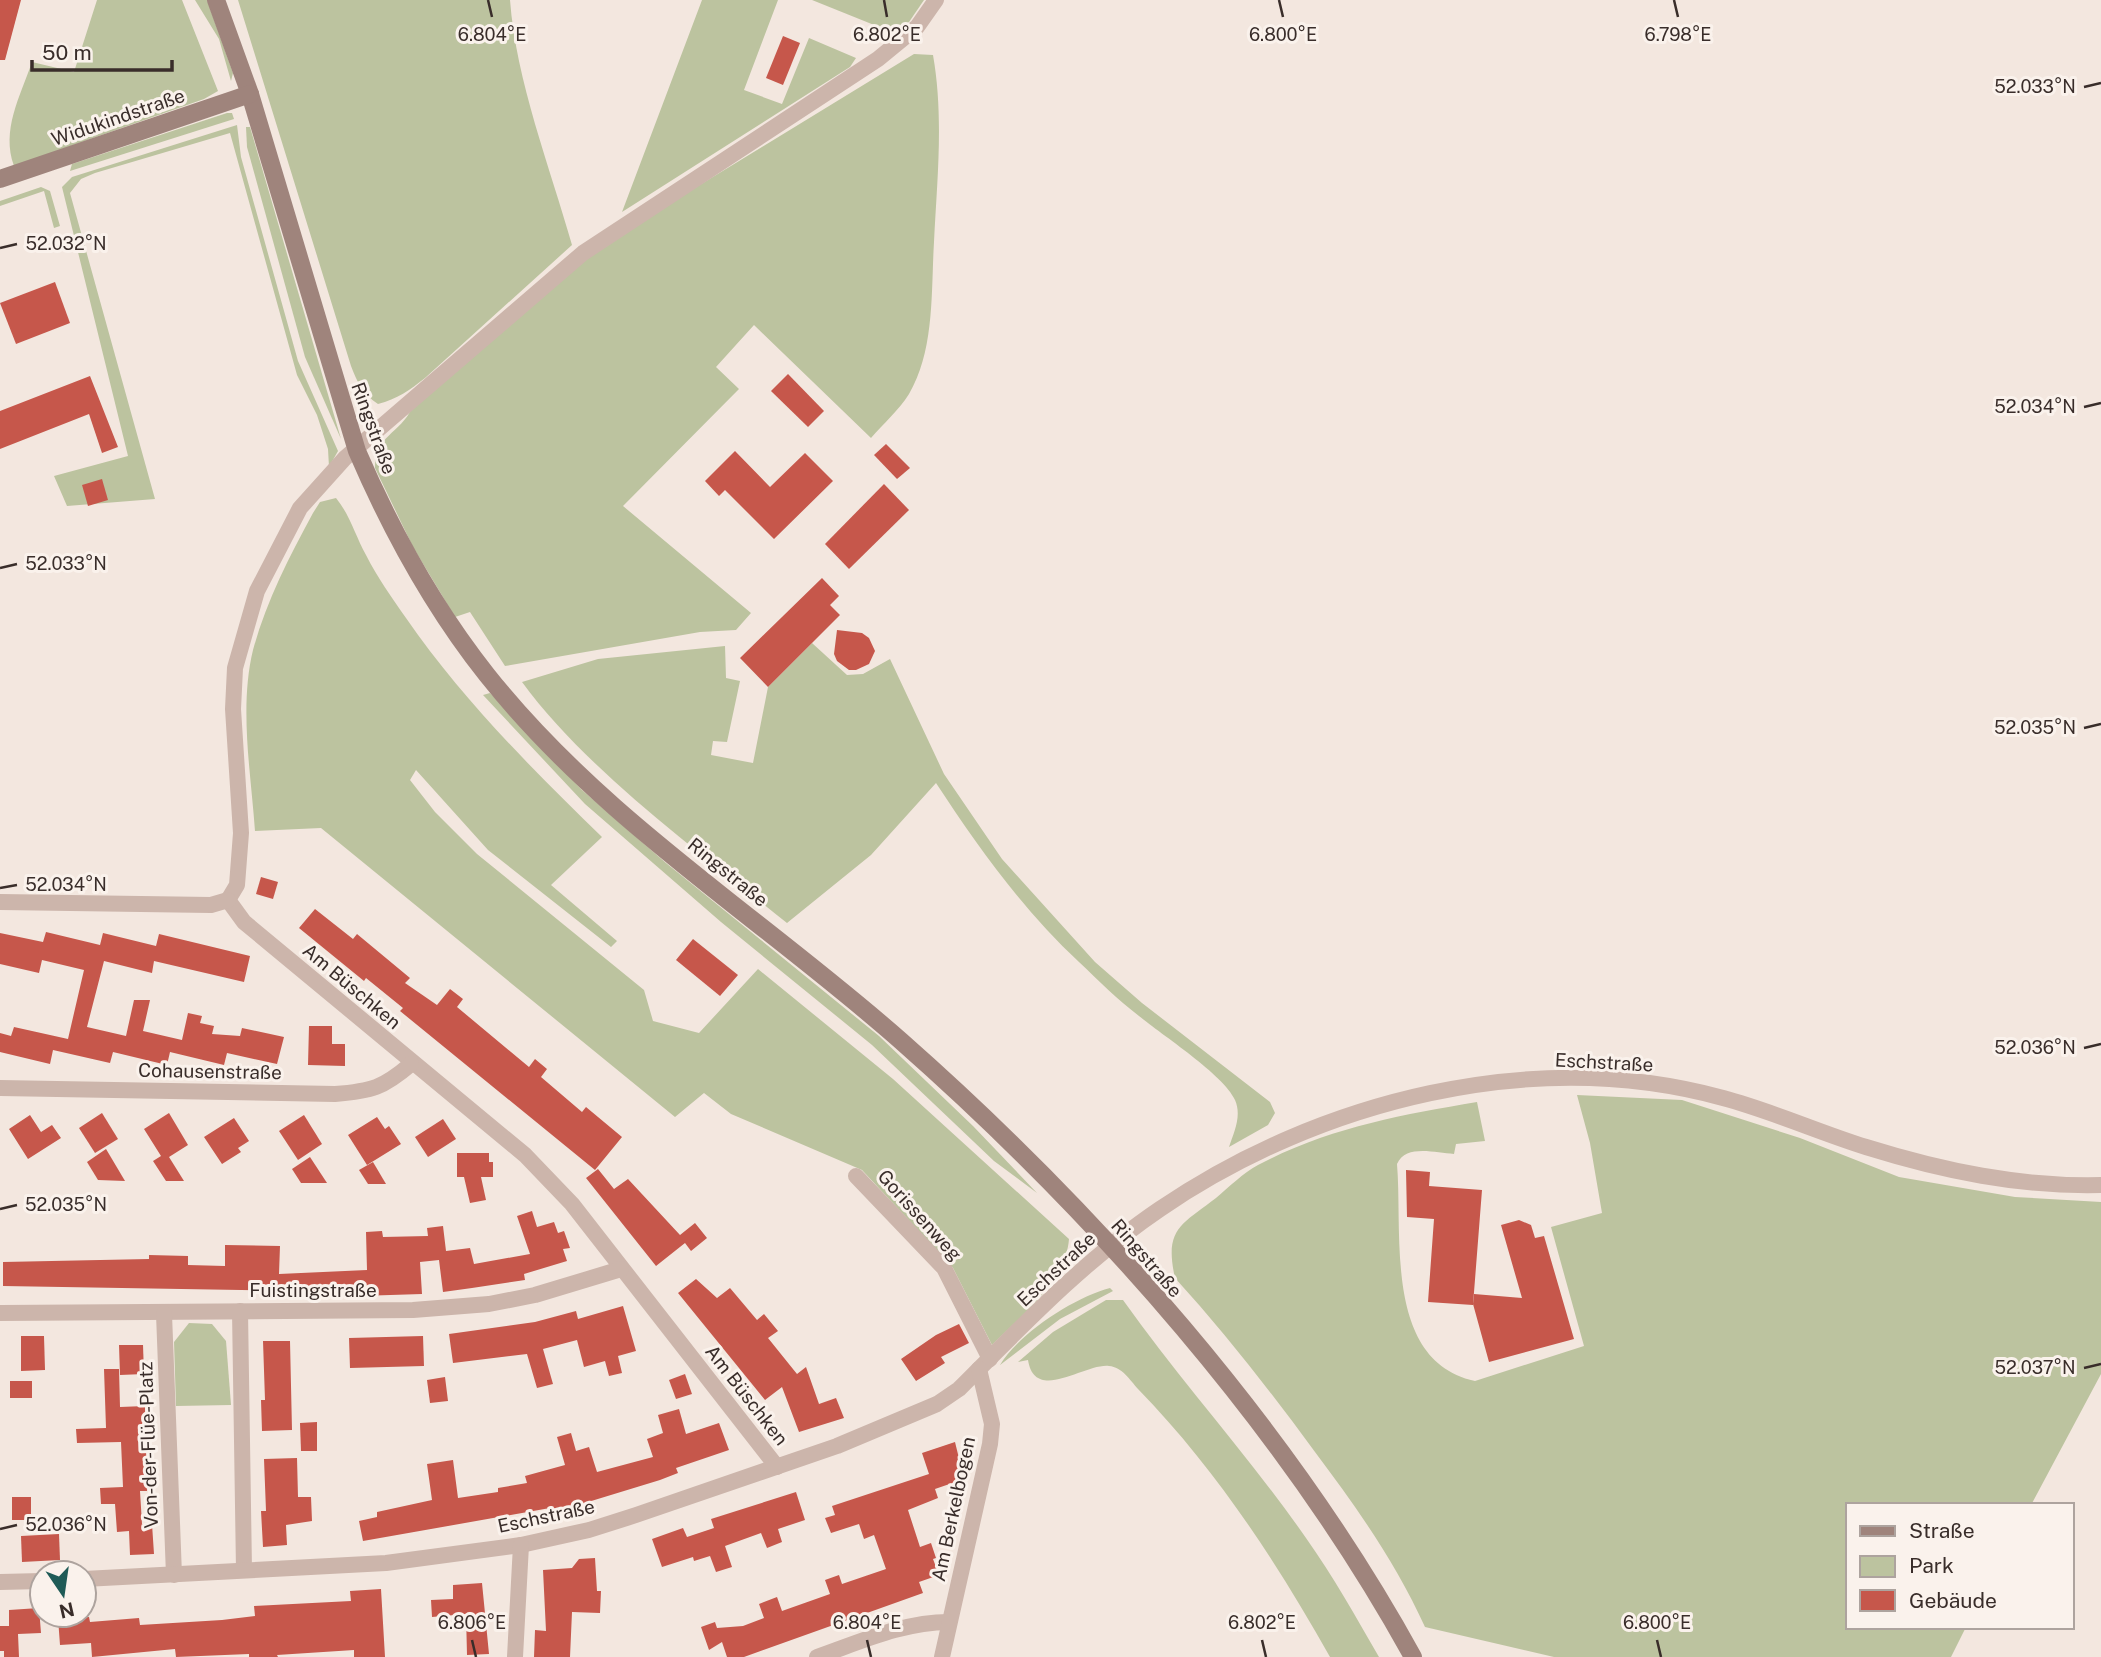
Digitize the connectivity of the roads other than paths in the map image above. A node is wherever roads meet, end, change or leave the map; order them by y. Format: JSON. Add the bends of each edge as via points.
{"nodes":[{"id":1,"x":216,"y":0,"type":"edge"},
{"id":2,"x":936,"y":0,"type":"edge"},
{"id":3,"x":250,"y":94,"type":"junction"},
{"id":4,"x":0,"y":179,"type":"edge"},
{"id":5,"x":358,"y":451,"type":"junction"},
{"id":6,"x":228,"y":900,"type":"junction"},
{"id":7,"x":0,"y":902,"type":"edge"},
{"id":8,"x":411,"y":1063,"type":"junction"},
{"id":9,"x":0,"y":1088,"type":"edge"},
{"id":10,"x":856,"y":1176,"type":"dead end"},
{"id":11,"x":2101,"y":1185,"type":"edge"},
{"id":12,"x":1110,"y":1246,"type":"junction"},
{"id":13,"x":621,"y":1269,"type":"junction"},
{"id":14,"x":240,"y":1311,"type":"junction"},
{"id":15,"x":0,"y":1312,"type":"edge"},
{"id":16,"x":164,"y":1314,"type":"junction"},
{"id":17,"x":984,"y":1364,"type":"junction"},
{"id":18,"x":777,"y":1467,"type":"junction"},
{"id":19,"x":521,"y":1545,"type":"junction"},
{"id":20,"x":244,"y":1570,"type":"junction"},
{"id":21,"x":174,"y":1575,"type":"junction"},
{"id":22,"x":98,"y":1578,"type":"edge"},
{"id":23,"x":28,"y":1581,"type":"edge"},
{"id":24,"x":0,"y":1582,"type":"edge"},
{"id":25,"x":949,"y":1622,"type":"junction"},
{"id":26,"x":515,"y":1657,"type":"edge"},
{"id":27,"x":817,"y":1657,"type":"edge"},
{"id":28,"x":942,"y":1657,"type":"edge"},
{"id":29,"x":1413,"y":1657,"type":"edge"}],
"edges":[{"from":1,"to":3,"type":"main road","name":"Ringstraße"},
{"from":2,"to":5,"type":"street","via":[[917,27],[878,59],[583,253]]},
{"from":3,"to":4,"type":"main road","name":"Widukindstraße"},
{"from":3,"to":5,"type":"main road","name":"Ringstraße"},
{"from":5,"to":6,"type":"street","via":[[323,480],[300,508],[257,591],[242,633],[233,709],[241,842],[237,885]]},
{"from":5,"to":12,"type":"main road","name":"Ringstraße","via":[[384,510],[442,612],[489,677],[563,759],[902,1041]]},
{"from":6,"to":7,"type":"street","via":[[211,905]]},
{"from":6,"to":8,"type":"street","name":"Am Büschken","via":[[244,922]]},
{"from":8,"to":9,"type":"street","name":"Cohausenstraße","via":[[385,1085],[335,1094]]},
{"from":8,"to":13,"type":"street","name":"Am Büschken","via":[[525,1155],[572,1204]]},
{"from":10,"to":17,"type":"street","name":"Gorissenweg","via":[[944,1268]]},
{"from":11,"to":12,"type":"street","name":"Eschstraße","via":[[2007,1181],[1935,1167],[1722,1097],[1650,1083],[1535,1080],[1439,1092],[1366,1108],[1301,1131],[1237,1161]]},
{"from":12,"to":17,"type":"street","name":"Eschstraße"},
{"from":12,"to":29,"type":"main road","name":"Ringstraße","via":[[1292,1466]]},
{"from":13,"to":14,"type":"street","name":"Fuistingstraße","via":[[488,1304],[413,1310]]},
{"from":13,"to":18,"type":"street","name":"Am Büschken"},
{"from":14,"to":16,"type":"street","name":"Fuistingstraße"},
{"from":14,"to":20,"type":"street"},
{"from":15,"to":16,"type":"street","name":"Fuistingstraße"},
{"from":16,"to":21,"type":"street","name":"Von-der-Flüe-Platz"},
{"from":17,"to":18,"type":"street","name":"Eschstraße","via":[[937,1404]]},
{"from":17,"to":25,"type":"street","name":"Am Berkelbogen","via":[[991,1434]]},
{"from":18,"to":19,"type":"street","name":"Eschstraße","via":[[589,1530]]},
{"from":19,"to":20,"type":"street","name":"Eschstraße","via":[[386,1563]]},
{"from":19,"to":26,"type":"street"},
{"from":20,"to":21,"type":"street","name":"Eschstraße"},
{"from":21,"to":22,"type":"street","name":"Eschstraße"},
{"from":23,"to":24,"type":"street"},
{"from":25,"to":27,"type":"street","via":[[903,1627]]},
{"from":25,"to":28,"type":"street","name":"Am Berkelbogen"}]}
